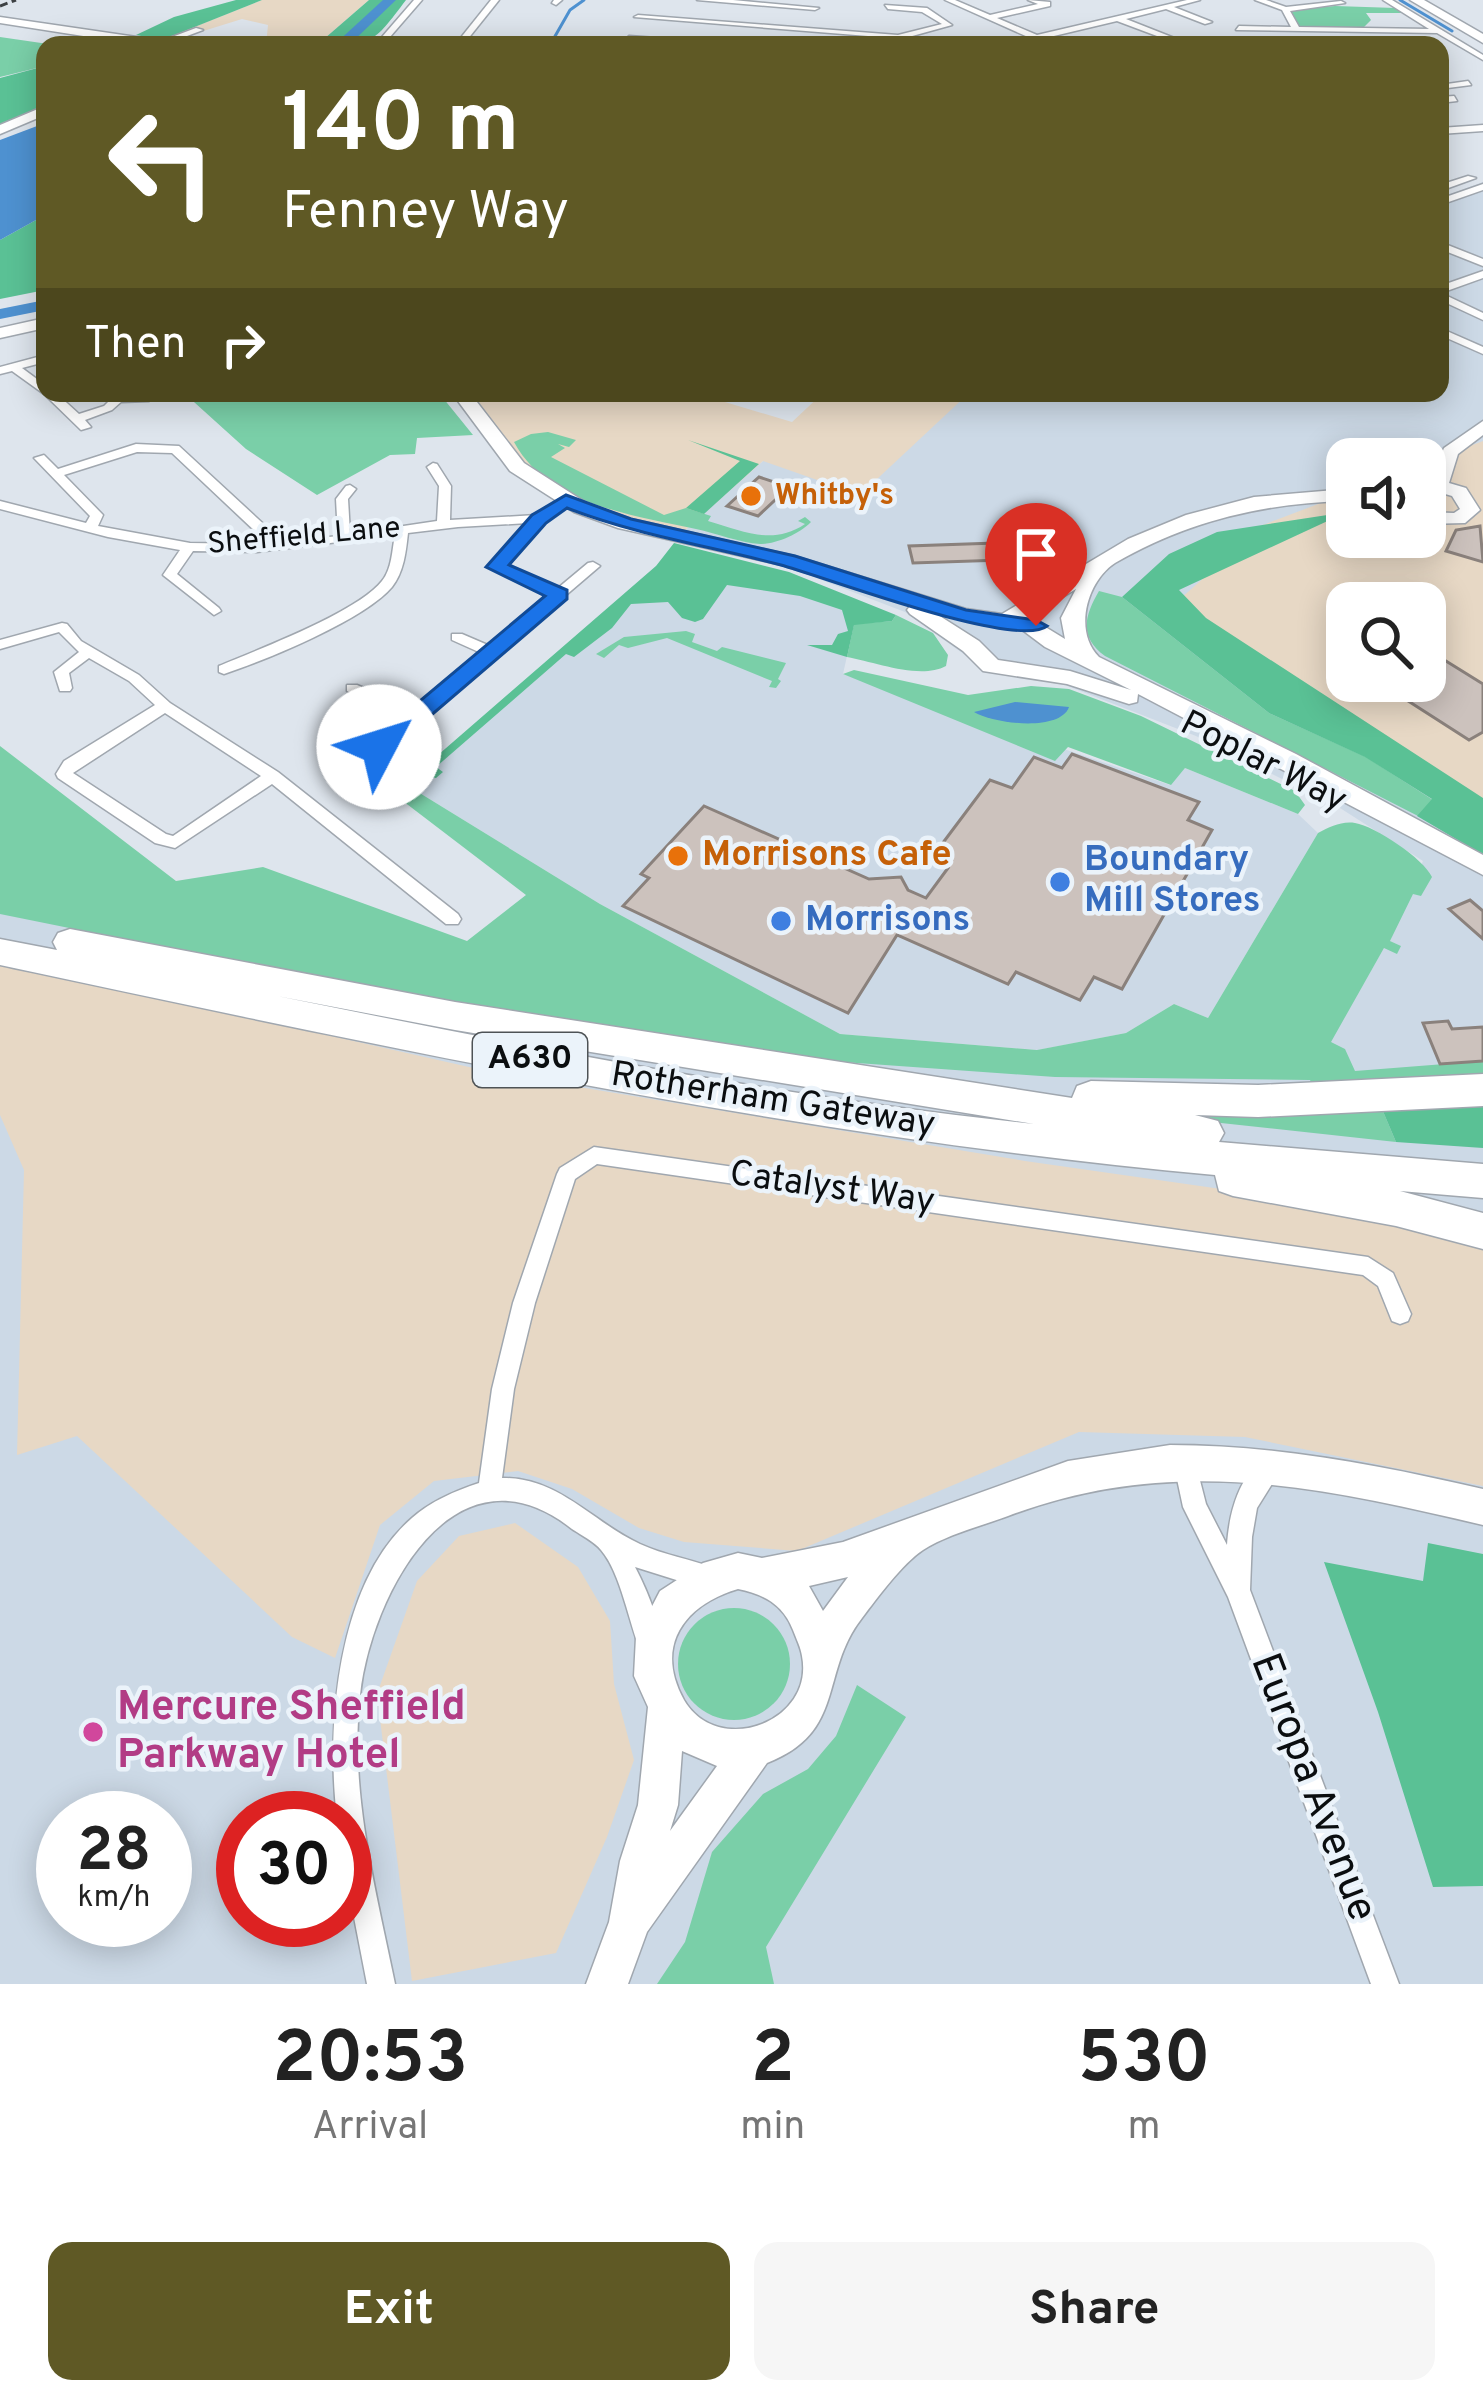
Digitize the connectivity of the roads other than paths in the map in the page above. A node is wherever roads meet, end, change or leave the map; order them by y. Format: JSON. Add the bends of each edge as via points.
{"nodes":[{"id":1,"x":418,"y":0,"type":"edge"},
{"id":2,"x":495,"y":0,"type":"edge"},
{"id":3,"x":644,"y":0,"type":"edge"},
{"id":4,"x":701,"y":0,"type":"edge"},
{"id":5,"x":950,"y":0,"type":"edge"},
{"id":6,"x":1031,"y":0,"type":"edge"},
{"id":7,"x":1196,"y":0,"type":"edge"},
{"id":8,"x":1259,"y":0,"type":"edge"},
{"id":9,"x":1388,"y":0,"type":"edge"},
{"id":10,"x":1416,"y":0,"type":"edge"},
{"id":11,"x":1180,"y":1,"type":"edge"},
{"id":12,"x":1341,"y":3,"type":"dead end"},
{"id":13,"x":818,"y":4,"type":"edge"},
{"id":14,"x":890,"y":4,"type":"edge"},
{"id":15,"x":1047,"y":4,"type":"junction"},
{"id":16,"x":1166,"y":7,"type":"junction"},
{"id":17,"x":1065,"y":10,"type":"dead end"},
{"id":18,"x":1285,"y":10,"type":"junction"},
{"id":19,"x":638,"y":17,"type":"junction"},
{"id":20,"x":988,"y":17,"type":"junction"},
{"id":21,"x":1119,"y":19,"type":"junction"},
{"id":22,"x":0,"y":20,"type":"edge"},
{"id":23,"x":1208,"y":22,"type":"dead end"},
{"id":24,"x":1239,"y":28,"type":"dead end"},
{"id":25,"x":803,"y":29,"type":"junction"},
{"id":26,"x":1296,"y":29,"type":"junction"},
{"id":27,"x":200,"y":30,"type":"dead end"},
{"id":28,"x":1441,"y":32,"type":"junction"},
{"id":29,"x":873,"y":34,"type":"junction"},
{"id":30,"x":108,"y":36,"type":"edge"},
{"id":31,"x":184,"y":36,"type":"edge"},
{"id":32,"x":387,"y":36,"type":"edge"},
{"id":33,"x":466,"y":36,"type":"edge"},
{"id":34,"x":630,"y":36,"type":"edge"},
{"id":35,"x":798,"y":36,"type":"edge"},
{"id":36,"x":890,"y":36,"type":"edge"},
{"id":37,"x":902,"y":36,"type":"edge"},
{"id":38,"x":1031,"y":36,"type":"edge"},
{"id":39,"x":1045,"y":36,"type":"edge"},
{"id":40,"x":1164,"y":36,"type":"edge"},
{"id":41,"x":1344,"y":36,"type":"edge"},
{"id":42,"x":1369,"y":36,"type":"edge"},
{"id":43,"x":1447,"y":36,"type":"edge"},
{"id":44,"x":1449,"y":37,"type":"edge"},
{"id":45,"x":1483,"y":39,"type":"edge"},
{"id":46,"x":1483,"y":58,"type":"edge"},
{"id":47,"x":1468,"y":83,"type":"dead end"},
{"id":48,"x":1449,"y":86,"type":"edge"},
{"id":49,"x":1449,"y":99,"type":"edge"},
{"id":50,"x":1454,"y":99,"type":"dead end"},
{"id":51,"x":36,"y":114,"type":"edge"},
{"id":52,"x":1449,"y":125,"type":"edge"},
{"id":53,"x":1456,"y":128,"type":"junction"},
{"id":54,"x":1483,"y":128,"type":"edge"},
{"id":55,"x":1449,"y":129,"type":"edge"},
{"id":56,"x":0,"y":130,"type":"edge"},
{"id":57,"x":1471,"y":178,"type":"dead end"},
{"id":58,"x":1449,"y":185,"type":"edge"},
{"id":59,"x":1483,"y":187,"type":"edge"},
{"id":60,"x":1449,"y":192,"type":"edge"},
{"id":61,"x":1457,"y":196,"type":"junction"},
{"id":62,"x":1449,"y":199,"type":"edge"},
{"id":63,"x":1449,"y":249,"type":"edge"},
{"id":64,"x":1483,"y":263,"type":"edge"},
{"id":65,"x":1483,"y":274,"type":"edge"},
{"id":66,"x":1449,"y":289,"type":"edge"},
{"id":67,"x":1449,"y":298,"type":"edge"},
{"id":68,"x":1483,"y":316,"type":"edge"},
{"id":69,"x":36,"y":325,"type":"edge"},
{"id":70,"x":0,"y":333,"type":"edge"},
{"id":71,"x":1449,"y":335,"type":"edge"},
{"id":72,"x":1483,"y":351,"type":"edge"},
{"id":73,"x":36,"y":361,"type":"edge"},
{"id":74,"x":15,"y":368,"type":"junction"},
{"id":75,"x":0,"y":371,"type":"edge"},
{"id":76,"x":36,"y":384,"type":"edge"},
{"id":77,"x":58,"y":402,"type":"edge"},
{"id":78,"x":114,"y":402,"type":"edge"},
{"id":79,"x":468,"y":402,"type":"edge"},
{"id":80,"x":1483,"y":426,"type":"edge"},
{"id":81,"x":40,"y":458,"type":"dead end"},
{"id":82,"x":1446,"y":459,"type":"edge"},
{"id":83,"x":434,"y":467,"type":"dead end"},
{"id":84,"x":55,"y":474,"type":"junction"},
{"id":85,"x":350,"y":489,"type":"dead end"},
{"id":86,"x":1446,"y":489,"type":"edge"},
{"id":87,"x":1326,"y":497,"type":"edge"},
{"id":88,"x":566,"y":501,"type":"junction"},
{"id":89,"x":0,"y":505,"type":"edge"},
{"id":90,"x":1476,"y":511,"type":"edge"},
{"id":91,"x":539,"y":519,"type":"junction"},
{"id":92,"x":1446,"y":519,"type":"edge"},
{"id":93,"x":443,"y":524,"type":"junction"},
{"id":94,"x":91,"y":527,"type":"junction"},
{"id":95,"x":402,"y":529,"type":"junction"},
{"id":96,"x":344,"y":535,"type":"junction"},
{"id":97,"x":271,"y":545,"type":"junction"},
{"id":98,"x":189,"y":547,"type":"junction"},
{"id":99,"x":1100,"y":564,"type":"junction"},
{"id":100,"x":593,"y":566,"type":"dead end"},
{"id":101,"x":1081,"y":579,"type":"junction"},
{"id":102,"x":560,"y":594,"type":"junction"},
{"id":103,"x":898,"y":598,"type":"junction"},
{"id":104,"x":214,"y":611,"type":"dead end"},
{"id":105,"x":1002,"y":621,"type":"junction"},
{"id":106,"x":457,"y":637,"type":"dead end"},
{"id":107,"x":1052,"y":639,"type":"junction"},
{"id":108,"x":0,"y":645,"type":"edge"},
{"id":109,"x":971,"y":646,"type":"junction"},
{"id":110,"x":88,"y":652,"type":"junction"},
{"id":111,"x":492,"y":652,"type":"junction"},
{"id":112,"x":1096,"y":664,"type":"junction"},
{"id":113,"x":224,"y":669,"type":"dead end"},
{"id":114,"x":1031,"y":670,"type":"junction"},
{"id":115,"x":65,"y":688,"type":"dead end"},
{"id":116,"x":352,"y":688,"type":"dead end"},
{"id":117,"x":385,"y":701,"type":"junction"},
{"id":118,"x":165,"y":706,"type":"junction"},
{"id":119,"x":416,"y":716,"type":"junction"},
{"id":120,"x":364,"y":719,"type":"dead end"},
{"id":121,"x":379,"y":747,"type":"dead end"},
{"id":122,"x":272,"y":776,"type":"junction"},
{"id":123,"x":1483,"y":866,"type":"edge"},
{"id":124,"x":1483,"y":884,"type":"edge"},
{"id":125,"x":452,"y":919,"type":"dead end"},
{"id":126,"x":0,"y":928,"type":"edge"},
{"id":127,"x":0,"y":952,"type":"edge"},
{"id":128,"x":846,"y":1081,"type":"junction"},
{"id":129,"x":1483,"y":1090,"type":"edge"},
{"id":130,"x":1065,"y":1145,"type":"junction"},
{"id":131,"x":1483,"y":1158,"type":"edge"},
{"id":132,"x":1483,"y":1181,"type":"edge"},
{"id":133,"x":1483,"y":1231,"type":"edge"},
{"id":134,"x":1400,"y":1314,"type":"dead end"},
{"id":135,"x":1186,"y":1465,"type":"junction"},
{"id":136,"x":1272,"y":1466,"type":"junction"},
{"id":137,"x":489,"y":1491,"type":"junction"},
{"id":138,"x":1483,"y":1507,"type":"edge"},
{"id":139,"x":610,"y":1542,"type":"junction"},
{"id":140,"x":905,"y":1543,"type":"junction"},
{"id":141,"x":764,"y":1575,"type":"junction"},
{"id":142,"x":705,"y":1577,"type":"junction"},
{"id":143,"x":1238,"y":1591,"type":"junction"},
{"id":144,"x":653,"y":1656,"type":"junction"},
{"id":145,"x":821,"y":1656,"type":"junction"},
{"id":146,"x":666,"y":1708,"type":"junction"},
{"id":147,"x":754,"y":1749,"type":"junction"},
{"id":148,"x":630,"y":1922,"type":"junction"},
{"id":149,"x":381,"y":1984,"type":"edge"},
{"id":150,"x":607,"y":1984,"type":"edge"},
{"id":151,"x":1385,"y":1984,"type":"edge"}],
"edges":[{"from":1,"to":32,"type":"street"},
{"from":2,"to":33,"type":"street"},
{"from":3,"to":19,"type":"street"},
{"from":4,"to":13,"type":"street"},
{"from":5,"to":20,"type":"street"},
{"from":6,"to":15,"type":"street"},
{"from":7,"to":11,"type":"street"},
{"from":8,"to":18,"type":"street"},
{"from":9,"to":28,"type":"street"},
{"from":10,"to":45,"type":"main road"},
{"from":11,"to":16,"type":"street"},
{"from":12,"to":18,"type":"street"},
{"from":13,"to":25,"type":"street"},
{"from":14,"to":29,"type":"street"},
{"from":14,"to":37,"type":"street","via":[[948,25]]},
{"from":15,"to":17,"type":"street"},
{"from":15,"to":20,"type":"street"},
{"from":16,"to":21,"type":"street"},
{"from":16,"to":23,"type":"street"},
{"from":18,"to":26,"type":"street"},
{"from":19,"to":25,"type":"street"},
{"from":19,"to":34,"type":"street"},
{"from":20,"to":38,"type":"street"},
{"from":21,"to":39,"type":"street"},
{"from":21,"to":40,"type":"street"},
{"from":22,"to":30,"type":"main road"},
{"from":24,"to":26,"type":"street"},
{"from":25,"to":29,"type":"street"},
{"from":25,"to":35,"type":"street"},
{"from":26,"to":41,"type":"street"},
{"from":27,"to":31,"type":"street"},
{"from":28,"to":42,"type":"street"},
{"from":28,"to":43,"type":"street"},
{"from":29,"to":36,"type":"street"},
{"from":44,"to":46,"type":"street"},
{"from":47,"to":48,"type":"street"},
{"from":49,"to":50,"type":"street"},
{"from":51,"to":56,"type":"main road"},
{"from":52,"to":53,"type":"street"},
{"from":53,"to":54,"type":"street"},
{"from":53,"to":55,"type":"street"},
{"from":57,"to":58,"type":"street"},
{"from":59,"to":61,"type":"street"},
{"from":60,"to":61,"type":"street"},
{"from":61,"to":62,"type":"street"},
{"from":63,"to":64,"type":"street"},
{"from":65,"to":66,"type":"street"},
{"from":67,"to":68,"type":"street"},
{"from":69,"to":70,"type":"main road"},
{"from":71,"to":72,"type":"street"},
{"from":73,"to":74,"type":"street"},
{"from":74,"to":75,"type":"street"},
{"from":74,"to":76,"type":"street"},
{"from":77,"to":78,"type":"street","via":[[81,424]]},
{"from":79,"to":88,"type":"main road","name":"Poplar Way","via":[[517,467]]},
{"from":80,"to":82,"type":"main road"},
{"from":81,"to":84,"type":"street"},
{"from":83,"to":93,"type":"street","via":[[445,487]]},
{"from":84,"to":94,"type":"street","via":[[98,515]]},
{"from":84,"to":97,"type":"street","via":[[136,448],[175,449]]},
{"from":85,"to":96,"type":"street","via":[[342,499]]},
{"from":86,"to":90,"type":"main road"},
{"from":87,"to":99,"type":"main road","via":[[1186,520]]},
{"from":88,"to":91,"type":"street"},
{"from":88,"to":103,"type":"main road","name":"Poplar Way"},
{"from":89,"to":94,"type":"street","name":"Sheffield Lane"},
{"from":90,"to":92,"type":"main road"},
{"from":91,"to":93,"type":"street","name":"Sheffield Lane"},
{"from":91,"to":102,"type":"street","via":[[496,567]]},
{"from":93,"to":95,"type":"street","name":"Sheffield Lane"},
{"from":94,"to":98,"type":"street","name":"Sheffield Lane"},
{"from":95,"to":96,"type":"street","name":"Sheffield Lane"},
{"from":95,"to":113,"type":"street","via":[[396,567],[381,590]]},
{"from":96,"to":97,"type":"street","name":"Sheffield Lane"},
{"from":97,"to":98,"type":"street","name":"Sheffield Lane"},
{"from":98,"to":104,"type":"street","via":[[170,575]]},
{"from":99,"to":101,"type":"main road"},
{"from":99,"to":112,"type":"main road","via":[[1070,623],[1077,648]]},
{"from":100,"to":102,"type":"street"},
{"from":101,"to":105,"type":"main road"},
{"from":101,"to":107,"type":"main road","via":[[1055,614]]},
{"from":102,"to":111,"type":"street"},
{"from":103,"to":105,"type":"main road","name":"Poplar Way"},
{"from":103,"to":109,"type":"main road","name":"Poplar Way"},
{"from":105,"to":107,"type":"main road","name":"Poplar Way","via":[[1036,626]]},
{"from":105,"to":109,"type":"main road","via":[[978,629]]},
{"from":106,"to":111,"type":"street"},
{"from":107,"to":112,"type":"main road","name":"Poplar Way"},
{"from":107,"to":114,"type":"main road","via":[[1050,661]]},
{"from":108,"to":110,"type":"street","via":[[62,627]]},
{"from":109,"to":114,"type":"main road","name":"Poplar Way","via":[[991,666]]},
{"from":110,"to":115,"type":"street","via":[[61,672]]},
{"from":110,"to":118,"type":"street"},
{"from":111,"to":119,"type":"street"},
{"from":112,"to":123,"type":"main road","name":"Poplar Way"},
{"from":114,"to":124,"type":"main road","name":"Poplar Way","via":[[1108,689],[1196,727]]},
{"from":116,"to":117,"type":"street"},
{"from":117,"to":119,"type":"street"},
{"from":117,"to":120,"type":"street"},
{"from":118,"to":122,"type":"street"},
{"from":118,"to":122,"type":"street","via":[[64,774],[175,842]]},
{"from":119,"to":121,"type":"street"},
{"from":122,"to":125,"type":"street"},
{"from":126,"to":128,"type":"highway","name":"Rotherham Gateway","number":"A630"},
{"from":127,"to":130,"type":"highway","name":"Rotherham Gateway","number":"A630","via":[[451,1046],[850,1117]]},
{"from":128,"to":129,"type":"highway","number":"A630","via":[[1106,1099]]},
{"from":128,"to":131,"type":"highway","name":"Rotherham Gateway","number":"A630","via":[[1177,1130]]},
{"from":130,"to":132,"type":"highway","name":"Rotherham Gateway","number":"A630"},
{"from":130,"to":133,"type":"highway","number":"A630"},
{"from":134,"to":137,"type":"street","name":"Catalyst Way","via":[[1386,1280],[1368,1266],[594,1155],[567,1174],[524,1303]]},
{"from":135,"to":136,"type":"main road"},
{"from":135,"to":140,"type":"main road","via":[[1070,1477]]},
{"from":135,"to":143,"type":"street","name":"Europa Avenue","via":[[1195,1507]]},
{"from":136,"to":138,"type":"main road","via":[[1364,1477]]},
{"from":136,"to":143,"type":"street","name":"Europa Avenue","via":[[1242,1507]]},
{"from":137,"to":139,"type":"street","via":[[542,1496]]},
{"from":137,"to":149,"type":"street","via":[[416,1528],[380,1584],[350,1658],[342,1714],[351,1821]]},
{"from":139,"to":142,"type":"street"},
{"from":139,"to":144,"type":"street"},
{"from":140,"to":141,"type":"main road"},
{"from":140,"to":145,"type":"main road","via":[[841,1614]]},
{"from":141,"to":142,"type":"main road"},
{"from":141,"to":145,"type":"main road","via":[[804,1606]]},
{"from":142,"to":144,"type":"main road","via":[[669,1608]]},
{"from":143,"to":151,"type":"street","name":"Europa Avenue"},
{"from":144,"to":146,"type":"main road"},
{"from":145,"to":147,"type":"main road","via":[[804,1715]]},
{"from":146,"to":147,"type":"main road","via":[[704,1744]]},
{"from":146,"to":148,"type":"main road","via":[[663,1782]]},
{"from":147,"to":148,"type":"main road"},
{"from":148,"to":150,"type":"main road"}]}
